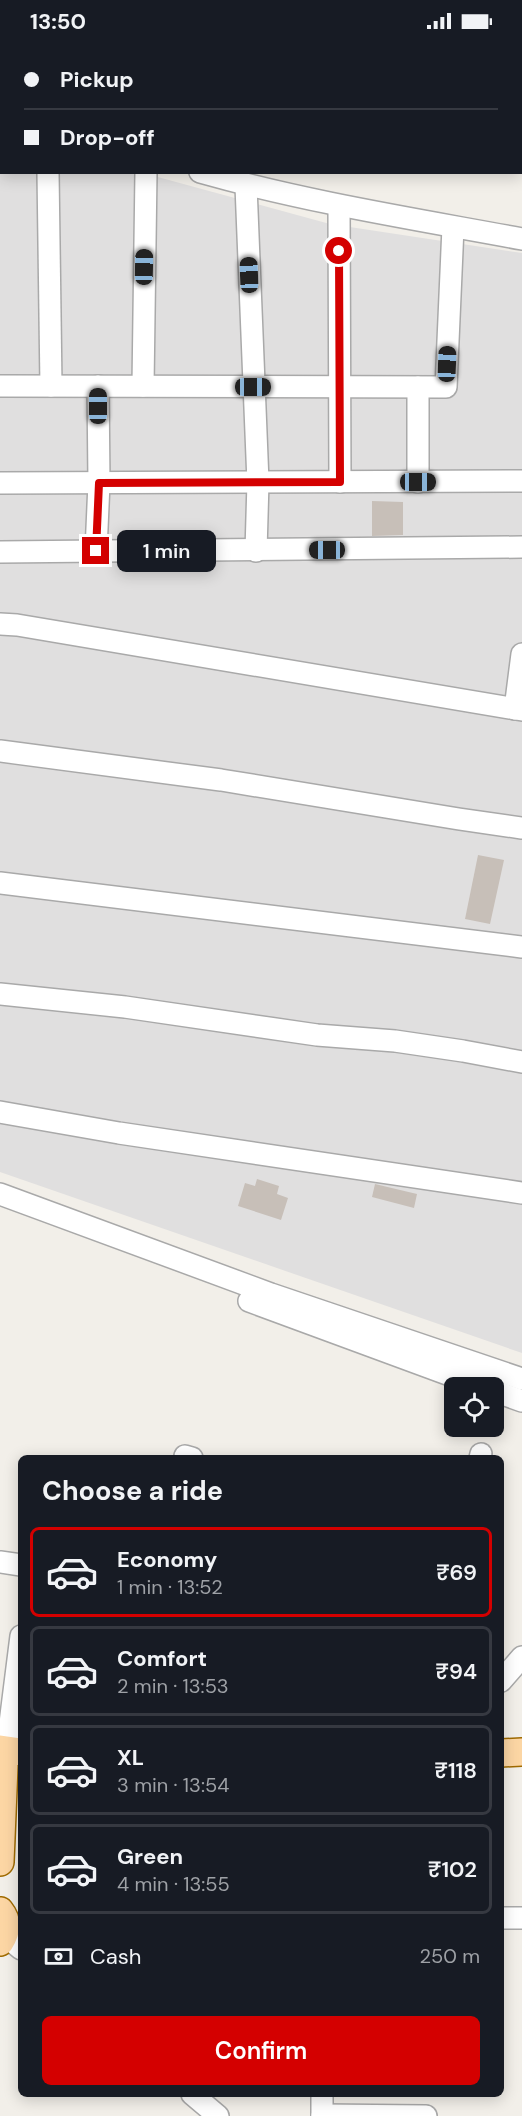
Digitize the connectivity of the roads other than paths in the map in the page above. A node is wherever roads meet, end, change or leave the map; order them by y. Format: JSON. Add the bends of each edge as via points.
{"nodes":[{"id":1,"x":48,"y":174,"type":"edge"},
{"id":2,"x":146,"y":174,"type":"edge"},
{"id":3,"x":207,"y":174,"type":"edge"},
{"id":4,"x":246,"y":186,"type":"junction"},
{"id":5,"x":339,"y":206,"type":"junction"},
{"id":6,"x":453,"y":227,"type":"junction"},
{"id":7,"x":522,"y":239,"type":"edge"},
{"id":8,"x":0,"y":386,"type":"edge"},
{"id":9,"x":51,"y":386,"type":"junction"},
{"id":10,"x":98,"y":386,"type":"junction"},
{"id":11,"x":142,"y":386,"type":"junction"},
{"id":12,"x":339,"y":386,"type":"junction"},
{"id":13,"x":253,"y":387,"type":"junction"},
{"id":14,"x":418,"y":387,"type":"junction"},
{"id":15,"x":522,"y":481,"type":"edge"},
{"id":16,"x":258,"y":482,"type":"junction"},
{"id":17,"x":340,"y":482,"type":"junction"},
{"id":18,"x":418,"y":482,"type":"junction"},
{"id":19,"x":0,"y":483,"type":"edge"},
{"id":20,"x":99,"y":483,"type":"junction"},
{"id":21,"x":522,"y":547,"type":"edge"},
{"id":22,"x":96,"y":551,"type":"junction"},
{"id":23,"x":256,"y":551,"type":"junction"},
{"id":24,"x":0,"y":552,"type":"edge"},
{"id":25,"x":0,"y":624,"type":"edge"},
{"id":26,"x":522,"y":654,"type":"edge"},
{"id":27,"x":519,"y":709,"type":"edge"},
{"id":28,"x":0,"y":752,"type":"edge"},
{"id":29,"x":522,"y":828,"type":"edge"},
{"id":30,"x":0,"y":883,"type":"edge"},
{"id":31,"x":522,"y":947,"type":"edge"},
{"id":32,"x":0,"y":994,"type":"edge"},
{"id":33,"x":522,"y":1062,"type":"edge"},
{"id":34,"x":0,"y":1112,"type":"edge"},
{"id":35,"x":522,"y":1193,"type":"edge"},
{"id":36,"x":0,"y":1194,"type":"edge"},
{"id":37,"x":0,"y":1209,"type":"edge"},
{"id":38,"x":284,"y":1306,"type":"junction"},
{"id":39,"x":458,"y":1377,"type":"edge"},
{"id":40,"x":522,"y":1379,"type":"edge"},
{"id":41,"x":504,"y":1395,"type":"edge"},
{"id":42,"x":522,"y":1401,"type":"edge"},
{"id":43,"x":0,"y":1562,"type":"edge"},
{"id":44,"x":18,"y":1565,"type":"edge"},
{"id":45,"x":522,"y":1657,"type":"edge"},
{"id":46,"x":18,"y":1667,"type":"edge"},
{"id":47,"x":504,"y":1678,"type":"edge"},
{"id":48,"x":522,"y":1752,"type":"edge"},
{"id":49,"x":504,"y":1753,"type":"edge"},
{"id":50,"x":9,"y":1759,"type":"edge"},
{"id":51,"x":522,"y":1769,"type":"edge"},
{"id":52,"x":504,"y":1770,"type":"edge"},
{"id":53,"x":0,"y":1862,"type":"edge"},
{"id":54,"x":504,"y":1918,"type":"edge"},
{"id":55,"x":522,"y":1918,"type":"edge"},
{"id":56,"x":196,"y":2097,"type":"edge"},
{"id":57,"x":322,"y":2108,"type":"edge"},
{"id":58,"x":218,"y":2116,"type":"edge"},
{"id":59,"x":426,"y":2116,"type":"edge"}],
"edges":[{"from":1,"to":9,"type":"street"},
{"from":2,"to":11,"type":"street"},
{"from":3,"to":4,"type":"street"},
{"from":4,"to":5,"type":"street"},
{"from":4,"to":13,"type":"street"},
{"from":5,"to":6,"type":"street"},
{"from":5,"to":12,"type":"street"},
{"from":6,"to":7,"type":"street"},
{"from":6,"to":14,"type":"street","via":[[446,387]]},
{"from":8,"to":9,"type":"street"},
{"from":9,"to":10,"type":"street"},
{"from":10,"to":11,"type":"street"},
{"from":10,"to":20,"type":"street"},
{"from":11,"to":13,"type":"street"},
{"from":12,"to":13,"type":"street"},
{"from":12,"to":14,"type":"street"},
{"from":12,"to":17,"type":"street"},
{"from":13,"to":16,"type":"street"},
{"from":14,"to":18,"type":"street"},
{"from":15,"to":18,"type":"street"},
{"from":16,"to":17,"type":"street"},
{"from":16,"to":20,"type":"street"},
{"from":16,"to":23,"type":"street"},
{"from":17,"to":18,"type":"street"},
{"from":19,"to":20,"type":"street"},
{"from":20,"to":22,"type":"street"},
{"from":21,"to":23,"type":"street"},
{"from":22,"to":23,"type":"street"},
{"from":22,"to":24,"type":"street"},
{"from":25,"to":27,"type":"street"},
{"from":26,"to":27,"type":"street"},
{"from":28,"to":29,"type":"street","via":[[221,780]]},
{"from":30,"to":31,"type":"street"},
{"from":32,"to":33,"type":"street","via":[[125,1007],[317,1035],[395,1041]]},
{"from":34,"to":35,"type":"street"},
{"from":36,"to":38,"type":"street"},
{"from":37,"to":38,"type":"street"},
{"from":38,"to":39,"type":"street"},
{"from":38,"to":40,"type":"street"},
{"from":41,"to":42,"type":"street"},
{"from":43,"to":44,"type":"street"},
{"from":45,"to":47,"type":"street"},
{"from":46,"to":50,"type":"street"},
{"from":48,"to":49,"type":"main road"},
{"from":50,"to":53,"type":"main road"},
{"from":51,"to":52,"type":"main road"},
{"from":54,"to":55,"type":"street"},
{"from":56,"to":58,"type":"street"},
{"from":57,"to":59,"type":"street"}]}
